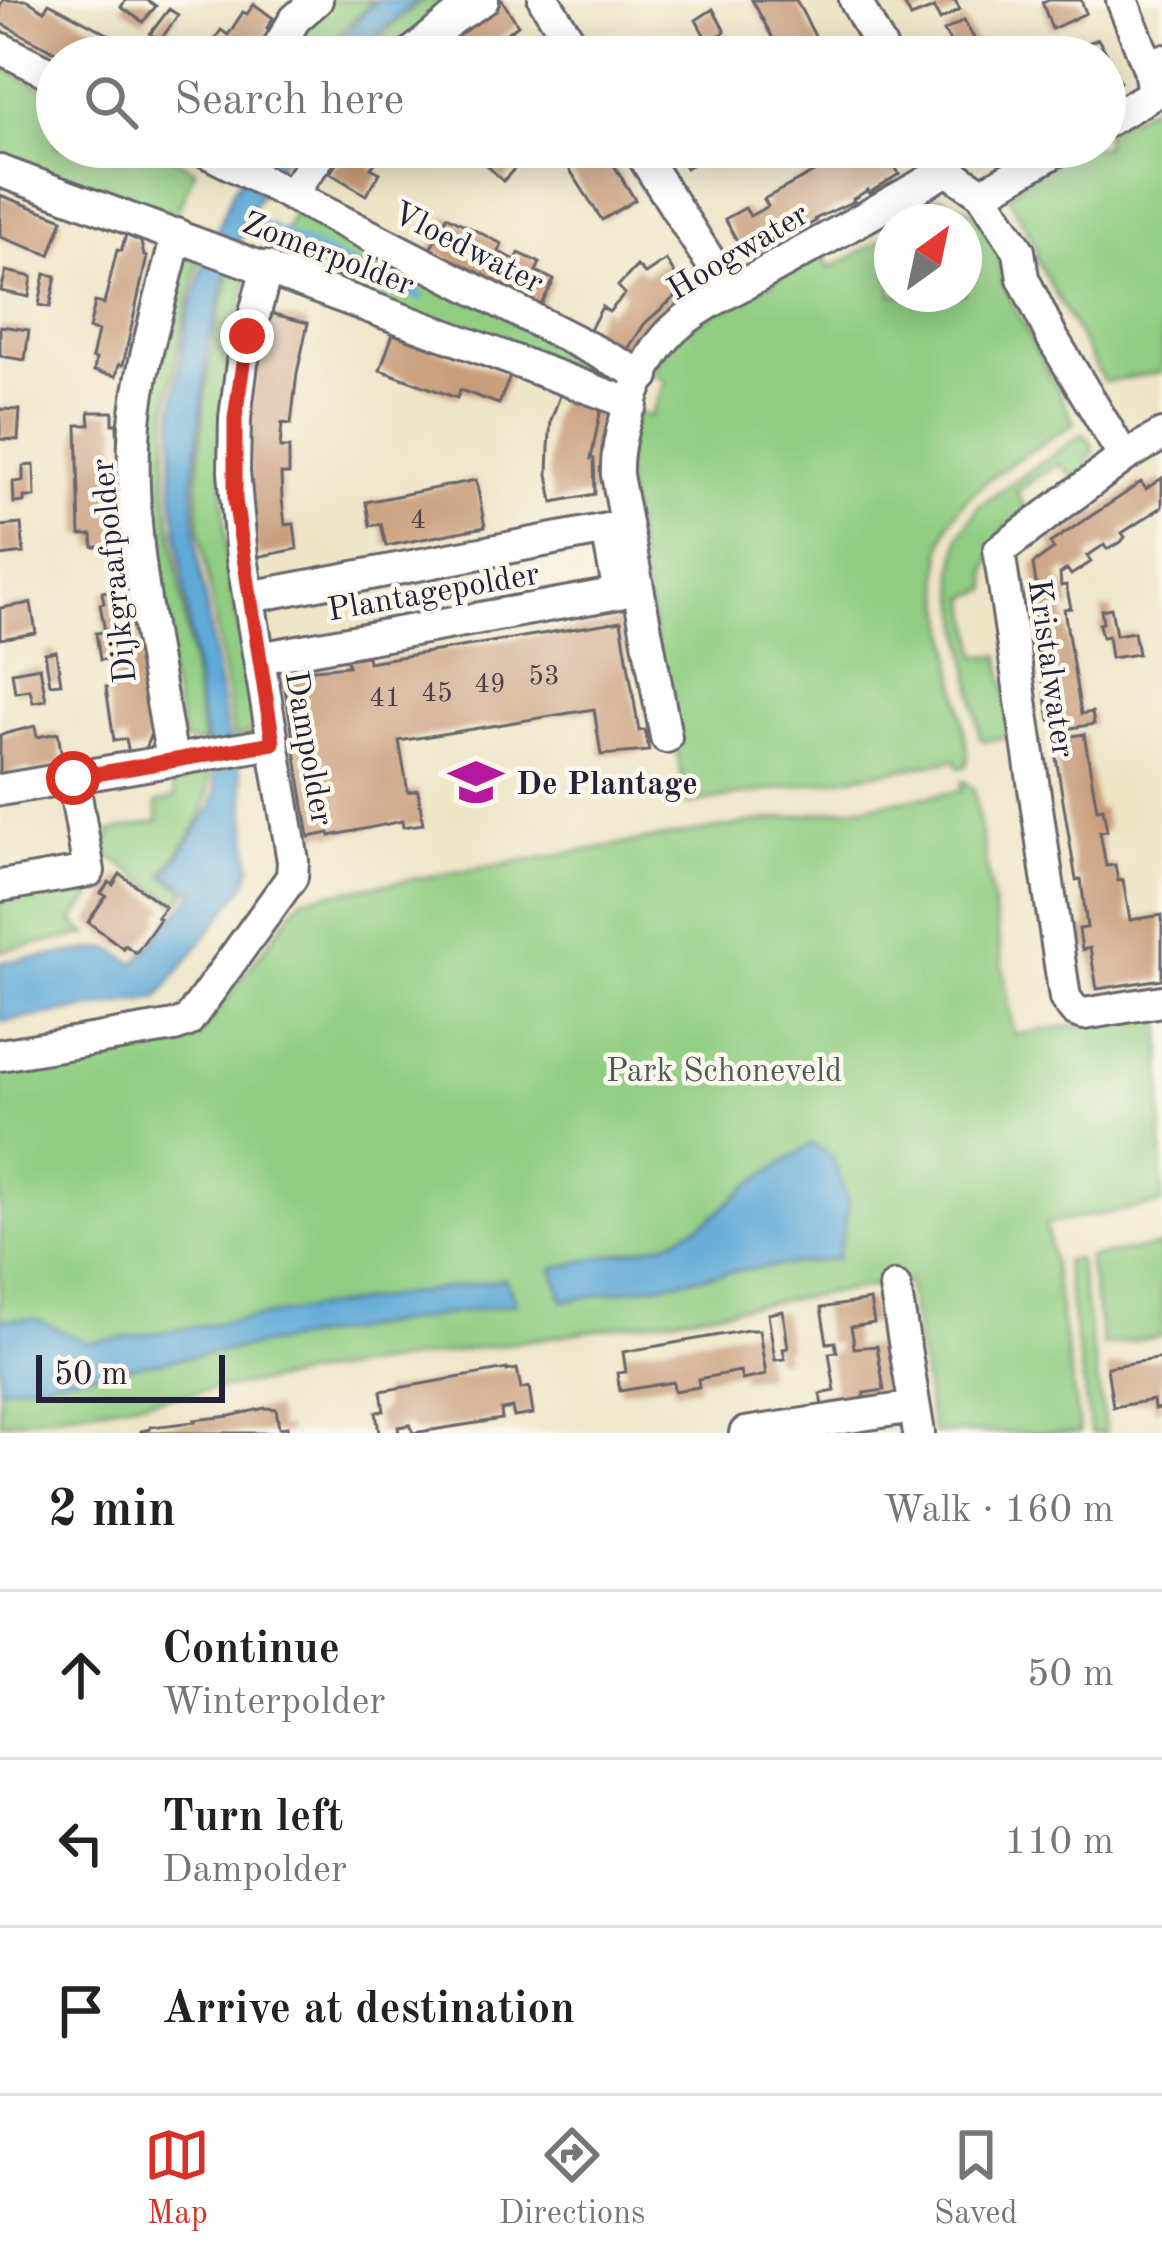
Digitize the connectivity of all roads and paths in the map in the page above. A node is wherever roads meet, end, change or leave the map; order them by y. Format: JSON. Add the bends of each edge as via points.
{"nodes":[{"id":1,"x":483,"y":0,"type":"edge"},
{"id":2,"x":544,"y":0,"type":"edge"},
{"id":3,"x":856,"y":0,"type":"edge"},
{"id":4,"x":1122,"y":0,"type":"edge"},
{"id":5,"x":295,"y":6,"type":"edge"},
{"id":6,"x":281,"y":36,"type":"edge"},
{"id":7,"x":432,"y":36,"type":"edge"},
{"id":8,"x":567,"y":36,"type":"edge"},
{"id":9,"x":875,"y":36,"type":"edge"},
{"id":10,"x":0,"y":48,"type":"edge"},
{"id":11,"x":1155,"y":64,"type":"edge"},
{"id":12,"x":36,"y":66,"type":"edge"},
{"id":13,"x":1126,"y":110,"type":"edge"},
{"id":14,"x":241,"y":168,"type":"edge"},
{"id":15,"x":304,"y":168,"type":"edge"},
{"id":16,"x":650,"y":168,"type":"edge"},
{"id":17,"x":926,"y":168,"type":"edge"},
{"id":18,"x":952,"y":168,"type":"edge"},
{"id":19,"x":1027,"y":168,"type":"edge"},
{"id":20,"x":0,"y":171,"type":"edge"},
{"id":21,"x":281,"y":190,"type":"junction"},
{"id":22,"x":982,"y":194,"type":"junction"},
{"id":23,"x":190,"y":239,"type":"junction"},
{"id":24,"x":252,"y":262,"type":"junction"},
{"id":25,"x":728,"y":291,"type":"junction"},
{"id":26,"x":638,"y":390,"type":"junction"},
{"id":27,"x":1162,"y":435,"type":"edge"},
{"id":28,"x":1124,"y":457,"type":"junction"},
{"id":29,"x":617,"y":527,"type":"junction"},
{"id":30,"x":629,"y":592,"type":"junction"},
{"id":31,"x":249,"y":597,"type":"junction"},
{"id":32,"x":259,"y":658,"type":"junction"},
{"id":33,"x":666,"y":737,"type":"dead end"},
{"id":34,"x":273,"y":743,"type":"junction"},
{"id":35,"x":186,"y":758,"type":"junction"},
{"id":36,"x":73,"y":778,"type":"junction"},
{"id":37,"x":0,"y":790,"type":"edge"},
{"id":38,"x":0,"y":886,"type":"edge"},
{"id":39,"x":1162,"y":1001,"type":"edge"},
{"id":40,"x":0,"y":1055,"type":"edge"},
{"id":41,"x":896,"y":1287,"type":"dead end"},
{"id":42,"x":916,"y":1420,"type":"edge"},
{"id":43,"x":745,"y":1433,"type":"edge"}],
"edges":[{"from":1,"to":7,"type":"street"},
{"from":2,"to":8,"type":"street"},
{"from":3,"to":9,"type":"street"},
{"from":4,"to":11,"type":"street"},
{"from":5,"to":6,"type":"street"},
{"from":10,"to":12,"type":"street"},
{"from":11,"to":13,"type":"street","via":[[1153,94]]},
{"from":14,"to":21,"type":"street","name":"Vloedwater"},
{"from":15,"to":21,"type":"street"},
{"from":16,"to":25,"type":"street"},
{"from":17,"to":25,"type":"street","name":"Hoogwater"},
{"from":18,"to":22,"type":"street"},
{"from":19,"to":22,"type":"street"},
{"from":20,"to":23,"type":"street","name":"Zomerpolder"},
{"from":21,"to":26,"type":"street","name":"Vloedwater","via":[[424,263]]},
{"from":22,"to":28,"type":"street"},
{"from":23,"to":24,"type":"street","name":"Zomerpolder"},
{"from":23,"to":35,"type":"street","name":"Dijkgraafpolder","via":[[138,398],[134,462],[141,564]]},
{"from":24,"to":26,"type":"street","name":"Zomerpolder"},
{"from":24,"to":31,"type":"street","name":"Dampolder","via":[[234,432]]},
{"from":25,"to":26,"type":"street","name":"Hoogwater","via":[[666,337]]},
{"from":26,"to":29,"type":"street","via":[[616,461]]},
{"from":27,"to":28,"type":"street"},
{"from":28,"to":39,"type":"street","name":"Kristalwater","via":[[999,551],[1066,998],[1084,1014]]},
{"from":29,"to":30,"type":"street"},
{"from":29,"to":31,"type":"street","name":"Plantagepolder"},
{"from":30,"to":32,"type":"street","name":"Plantagepolder"},
{"from":30,"to":33,"type":"street"},
{"from":31,"to":32,"type":"street","name":"Dampolder"},
{"from":32,"to":34,"type":"street","name":"Dampolder"},
{"from":34,"to":35,"type":"street"},
{"from":34,"to":40,"type":"street","name":"Dampolder","via":[[292,877],[194,1015],[174,1026]]},
{"from":35,"to":36,"type":"street"},
{"from":36,"to":37,"type":"street"},
{"from":36,"to":38,"type":"street","via":[[89,871]]},
{"from":41,"to":42,"type":"street"},
{"from":42,"to":43,"type":"street"}]}
